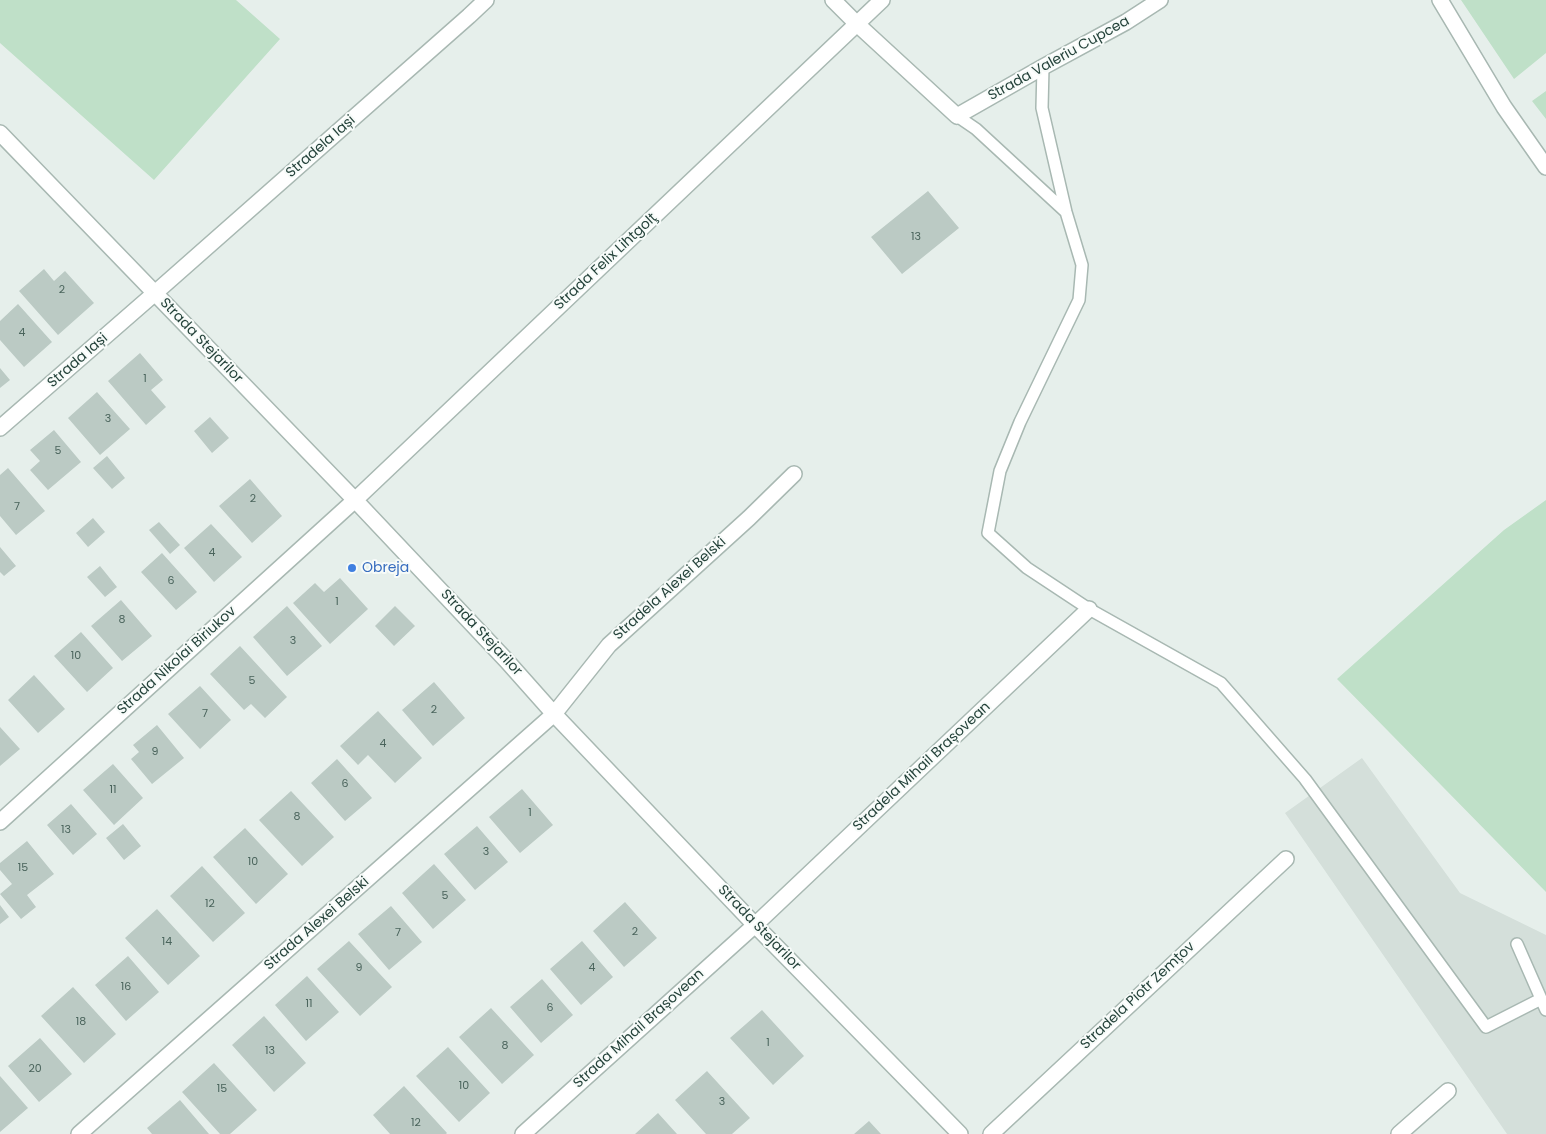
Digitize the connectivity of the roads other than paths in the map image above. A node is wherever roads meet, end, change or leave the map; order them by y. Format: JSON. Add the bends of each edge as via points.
{"nodes":[{"id":1,"x":486,"y":0,"type":"edge"},
{"id":2,"x":833,"y":0,"type":"edge"},
{"id":3,"x":882,"y":0,"type":"edge"},
{"id":4,"x":1160,"y":0,"type":"edge"},
{"id":5,"x":1440,"y":0,"type":"edge"},
{"id":6,"x":857,"y":24,"type":"junction"},
{"id":7,"x":1042,"y":67,"type":"junction"},
{"id":8,"x":957,"y":116,"type":"junction"},
{"id":9,"x":0,"y":133,"type":"edge"},
{"id":10,"x":1546,"y":167,"type":"edge"},
{"id":11,"x":1066,"y":212,"type":"junction"},
{"id":12,"x":155,"y":293,"type":"junction"},
{"id":13,"x":0,"y":428,"type":"edge"},
{"id":14,"x":794,"y":474,"type":"dead end"},
{"id":15,"x":355,"y":500,"type":"junction"},
{"id":16,"x":1089,"y":609,"type":"junction"},
{"id":17,"x":554,"y":714,"type":"junction"},
{"id":18,"x":0,"y":822,"type":"edge"},
{"id":19,"x":1286,"y":858,"type":"dead end"},
{"id":20,"x":755,"y":925,"type":"junction"},
{"id":21,"x":1517,"y":944,"type":"dead end"},
{"id":22,"x":1544,"y":1004,"type":"edge"},
{"id":23,"x":1448,"y":1091,"type":"dead end"},
{"id":24,"x":79,"y":1134,"type":"edge"},
{"id":25,"x":523,"y":1134,"type":"edge"},
{"id":26,"x":960,"y":1134,"type":"edge"},
{"id":27,"x":990,"y":1134,"type":"edge"},
{"id":28,"x":1399,"y":1134,"type":"edge"}],
"edges":[{"from":1,"to":12,"type":"street","name":"Stradela Iași"},
{"from":2,"to":6,"type":"street"},
{"from":3,"to":6,"type":"street","name":"Strada Felix Lihtgolţ"},
{"from":4,"to":7,"type":"street","name":"Strada Valeriu Cupcea"},
{"from":5,"to":10,"type":"street","via":[[1504,106]]},
{"from":6,"to":8,"type":"street"},
{"from":6,"to":15,"type":"street","name":"Strada Felix Lihtgolţ"},
{"from":7,"to":8,"type":"street","name":"Strada Valeriu Cupcea"},
{"from":7,"to":11,"type":"lane","via":[[1042,108]]},
{"from":8,"to":11,"type":"lane","via":[[976,129]]},
{"from":9,"to":12,"type":"street","name":"Strada Stejarilor"},
{"from":11,"to":16,"type":"lane","via":[[1082,265],[1078,300],[1000,471],[988,533],[1027,568]]},
{"from":12,"to":13,"type":"street","name":"Strada Iași"},
{"from":12,"to":15,"type":"street","name":"Strada Stejarilor"},
{"from":14,"to":17,"type":"street","name":"Stradela Alexei Belski","via":[[609,645]]},
{"from":15,"to":17,"type":"street","name":"Strada Stejarilor"},
{"from":15,"to":18,"type":"street","name":"Strada Nikolai Biriukov"},
{"from":16,"to":20,"type":"street","name":"Stradela Mihail Brașovean"},
{"from":16,"to":22,"type":"lane","via":[[1221,682],[1305,780],[1486,1027]]},
{"from":17,"to":20,"type":"street","name":"Strada Stejarilor"},
{"from":17,"to":24,"type":"street","name":"Strada Alexei Belski"},
{"from":19,"to":27,"type":"street","name":"Stradela Piotr Zemțov"},
{"from":20,"to":25,"type":"street","name":"Strada Mihail Brașovean"},
{"from":20,"to":26,"type":"street","name":"Strada Stejarilor"},
{"from":21,"to":22,"type":"lane"},
{"from":23,"to":28,"type":"street"}]}
